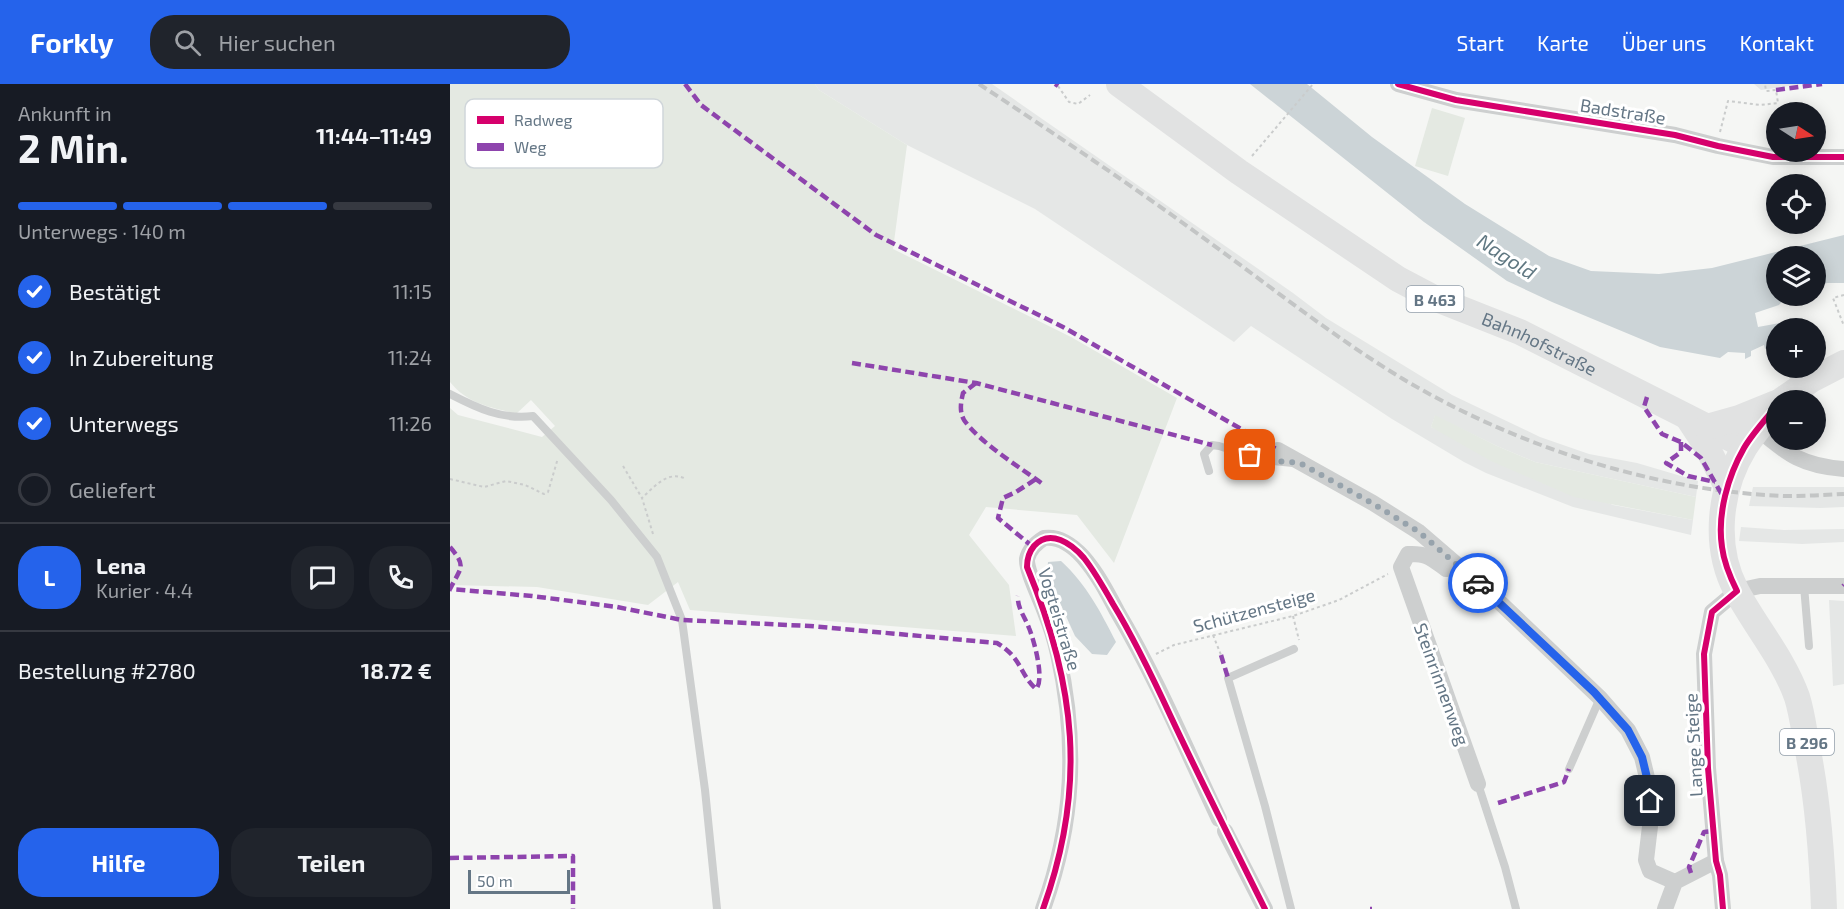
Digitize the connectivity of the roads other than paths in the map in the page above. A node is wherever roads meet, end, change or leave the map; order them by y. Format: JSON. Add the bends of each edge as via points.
{"nodes":[{"id":1,"x":1119,"y":84,"type":"edge"},
{"id":2,"x":1398,"y":84,"type":"edge"},
{"id":3,"x":1844,"y":157,"type":"edge"},
{"id":4,"x":1844,"y":363,"type":"edge"},
{"id":5,"x":1796,"y":390,"type":"edge"},
{"id":6,"x":450,"y":394,"type":"edge"},
{"id":7,"x":1766,"y":409,"type":"edge"},
{"id":8,"x":1766,"y":419,"type":"edge"},
{"id":9,"x":1697,"y":422,"type":"junction"},
{"id":10,"x":1752,"y":438,"type":"junction"},
{"id":11,"x":1278,"y":450,"type":"dead end"},
{"id":12,"x":1300,"y":463,"type":"junction"},
{"id":13,"x":1844,"y":469,"type":"edge"},
{"id":14,"x":1209,"y":471,"type":"dead end"},
{"id":15,"x":1727,"y":487,"type":"junction"},
{"id":16,"x":1803,"y":586,"type":"junction"},
{"id":17,"x":1844,"y":586,"type":"edge"},
{"id":18,"x":1737,"y":591,"type":"junction"},
{"id":19,"x":1491,"y":594,"type":"junction"},
{"id":20,"x":1809,"y":646,"type":"dead end"},
{"id":21,"x":1297,"y":647,"type":"road end"},
{"id":22,"x":1600,"y":698,"type":"junction"},
{"id":23,"x":1569,"y":769,"type":"dead end"},
{"id":24,"x":1478,"y":784,"type":"joint"},
{"id":25,"x":1716,"y":861,"type":"junction"},
{"id":26,"x":1675,"y":882,"type":"junction"},
{"id":27,"x":717,"y":909,"type":"edge"},
{"id":28,"x":1043,"y":909,"type":"edge"},
{"id":29,"x":1265,"y":909,"type":"edge"},
{"id":30,"x":1291,"y":909,"type":"edge"},
{"id":31,"x":1516,"y":909,"type":"edge"},
{"id":32,"x":1665,"y":909,"type":"edge"},
{"id":33,"x":1723,"y":909,"type":"edge"},
{"id":34,"x":1824,"y":909,"type":"edge"}],
"edges":[{"from":1,"to":9,"type":"main road","name":"Bahnhofstraße","number":"B 463","via":[[1239,172],[1398,279],[1434,298],[1520,332]]},
{"from":2,"to":3,"type":"street","name":"Badstraße","via":[[1456,100],[1675,135],[1773,157]]},
{"from":4,"to":5,"type":"main road"},
{"from":6,"to":27,"type":"lane","via":[[492,413],[518,418],[533,416],[657,557],[681,620]]},
{"from":7,"to":9,"type":"main road","via":[[1739,418]]},
{"from":8,"to":10,"type":"main road","number":"B 296"},
{"from":9,"to":10,"type":"main road","name":"Bahnhofstraße","number":"B 463"},
{"from":9,"to":15,"type":"main road"},
{"from":10,"to":13,"type":"street","via":[[1806,463]]},
{"from":10,"to":15,"type":"main road","number":"B 296"},
{"from":11,"to":12,"type":"street"},
{"from":12,"to":14,"type":"lane","via":[[1263,460],[1212,445],[1204,454]]},
{"from":12,"to":19,"type":"street","via":[[1419,532]]},
{"from":15,"to":18,"type":"main road","number":"B 296","via":[[1722,545]]},
{"from":16,"to":17,"type":"street"},
{"from":16,"to":18,"type":"street","via":[[1760,586]]},
{"from":16,"to":20,"type":"lane"},
{"from":18,"to":25,"type":"street","name":"Lange Steige","via":[[1712,612],[1704,654]]},
{"from":18,"to":34,"type":"main road","number":"B 296","via":[[1797,698],[1812,772]]},
{"from":19,"to":22,"type":"street"},
{"from":19,"to":24,"type":"street","name":"Steinrinnenweg","via":[[1480,596],[1421,554],[1408,554],[1401,567]]},
{"from":21,"to":30,"type":"lane","via":[[1228,678]]},
{"from":22,"to":23,"type":"lane"},
{"from":22,"to":26,"type":"street","via":[[1628,730],[1642,757],[1649,786],[1651,818],[1646,860],[1650,871]]},
{"from":24,"to":31,"type":"lane","name":"Steinrinnenweg"},
{"from":25,"to":26,"type":"street"},
{"from":25,"to":33,"type":"street","name":"Lange Steige"},
{"from":26,"to":32,"type":"street"},
{"from":28,"to":29,"type":"street","name":"Vogteistraße","via":[[1065,831],[1071,739],[1057,652],[1027,567],[1029,554],[1038,542],[1057,538],[1084,558],[1102,584],[1144,660]]}]}
